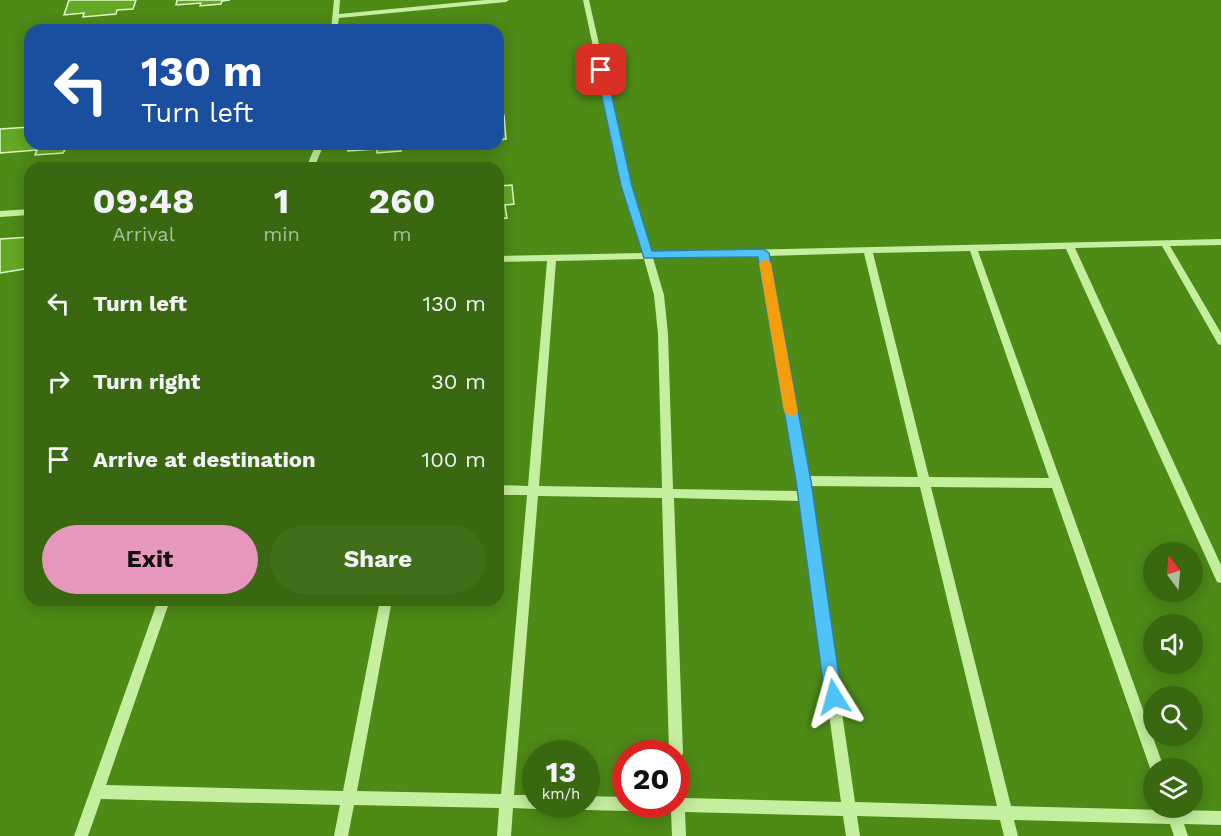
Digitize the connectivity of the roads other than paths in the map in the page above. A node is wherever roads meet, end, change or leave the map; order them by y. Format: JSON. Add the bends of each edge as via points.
{"nodes":[{"id":1,"x":337,"y":0,"type":"edge"},
{"id":2,"x":506,"y":0,"type":"edge"},
{"id":3,"x":586,"y":0,"type":"edge"},
{"id":4,"x":336,"y":16,"type":"junction"},
{"id":5,"x":335,"y":24,"type":"edge"},
{"id":6,"x":24,"y":212,"type":"edge"},
{"id":7,"x":0,"y":214,"type":"edge"},
{"id":8,"x":1221,"y":242,"type":"edge"},
{"id":9,"x":1164,"y":243,"type":"junction"},
{"id":10,"x":1069,"y":246,"type":"junction"},
{"id":11,"x":972,"y":248,"type":"junction"},
{"id":12,"x":868,"y":250,"type":"junction"},
{"id":13,"x":763,"y":253,"type":"junction"},
{"id":14,"x":648,"y":255,"type":"junction"},
{"id":15,"x":552,"y":258,"type":"junction"},
{"id":16,"x":504,"y":259,"type":"edge"},
{"id":17,"x":1221,"y":342,"type":"edge"},
{"id":18,"x":803,"y":481,"type":"junction"},
{"id":19,"x":925,"y":482,"type":"junction"},
{"id":20,"x":1056,"y":483,"type":"junction"},
{"id":21,"x":504,"y":490,"type":"edge"},
{"id":22,"x":533,"y":491,"type":"junction"},
{"id":23,"x":668,"y":493,"type":"junction"},
{"id":24,"x":806,"y":496,"type":"junction"},
{"id":25,"x":1221,"y":578,"type":"edge"},
{"id":26,"x":162,"y":606,"type":"edge"},
{"id":27,"x":385,"y":606,"type":"edge"},
{"id":28,"x":676,"y":740,"type":"edge"},
{"id":29,"x":1153,"y":758,"type":"edge"},
{"id":30,"x":96,"y":792,"type":"junction"},
{"id":31,"x":349,"y":798,"type":"junction"},
{"id":32,"x":507,"y":801,"type":"junction"},
{"id":33,"x":522,"y":802,"type":"edge"},
{"id":34,"x":690,"y":805,"type":"edge"},
{"id":35,"x":849,"y":809,"type":"junction"},
{"id":36,"x":1143,"y":812,"type":"edge"},
{"id":37,"x":1005,"y":813,"type":"junction"},
{"id":38,"x":1203,"y":816,"type":"edge"},
{"id":39,"x":678,"y":818,"type":"edge"},
{"id":40,"x":1175,"y":818,"type":"edge"},
{"id":41,"x":1221,"y":818,"type":"edge"},
{"id":42,"x":81,"y":836,"type":"edge"},
{"id":43,"x":341,"y":836,"type":"edge"},
{"id":44,"x":504,"y":836,"type":"edge"},
{"id":45,"x":679,"y":836,"type":"edge"},
{"id":46,"x":853,"y":836,"type":"edge"},
{"id":47,"x":1011,"y":836,"type":"edge"},
{"id":48,"x":1181,"y":836,"type":"edge"}],
"edges":[{"from":1,"to":4,"type":"street"},
{"from":2,"to":4,"type":"street"},
{"from":3,"to":14,"type":"street","via":[[627,186]]},
{"from":4,"to":5,"type":"street"},
{"from":6,"to":7,"type":"street"},
{"from":8,"to":9,"type":"street"},
{"from":9,"to":10,"type":"street"},
{"from":9,"to":17,"type":"street"},
{"from":10,"to":11,"type":"street"},
{"from":10,"to":25,"type":"street"},
{"from":11,"to":12,"type":"street"},
{"from":11,"to":20,"type":"street"},
{"from":12,"to":13,"type":"street"},
{"from":12,"to":19,"type":"street"},
{"from":13,"to":14,"type":"street"},
{"from":13,"to":18,"type":"street"},
{"from":14,"to":15,"type":"street"},
{"from":14,"to":23,"type":"street","via":[[659,295],[663,334]]},
{"from":15,"to":16,"type":"street"},
{"from":15,"to":22,"type":"street"},
{"from":18,"to":19,"type":"street"},
{"from":18,"to":24,"type":"street"},
{"from":19,"to":20,"type":"street"},
{"from":19,"to":37,"type":"street"},
{"from":20,"to":29,"type":"street"},
{"from":21,"to":22,"type":"street"},
{"from":22,"to":23,"type":"street"},
{"from":22,"to":32,"type":"street"},
{"from":23,"to":24,"type":"street"},
{"from":23,"to":28,"type":"street"},
{"from":24,"to":35,"type":"street"},
{"from":26,"to":30,"type":"street"},
{"from":27,"to":31,"type":"street"},
{"from":30,"to":31,"type":"street"},
{"from":30,"to":42,"type":"street"},
{"from":31,"to":32,"type":"street"},
{"from":31,"to":43,"type":"street"},
{"from":32,"to":33,"type":"street"},
{"from":32,"to":44,"type":"street"},
{"from":34,"to":35,"type":"street"},
{"from":35,"to":37,"type":"street"},
{"from":35,"to":46,"type":"street"},
{"from":36,"to":37,"type":"street"},
{"from":37,"to":47,"type":"street"},
{"from":38,"to":41,"type":"street"},
{"from":39,"to":45,"type":"street"},
{"from":40,"to":48,"type":"street"}]}
